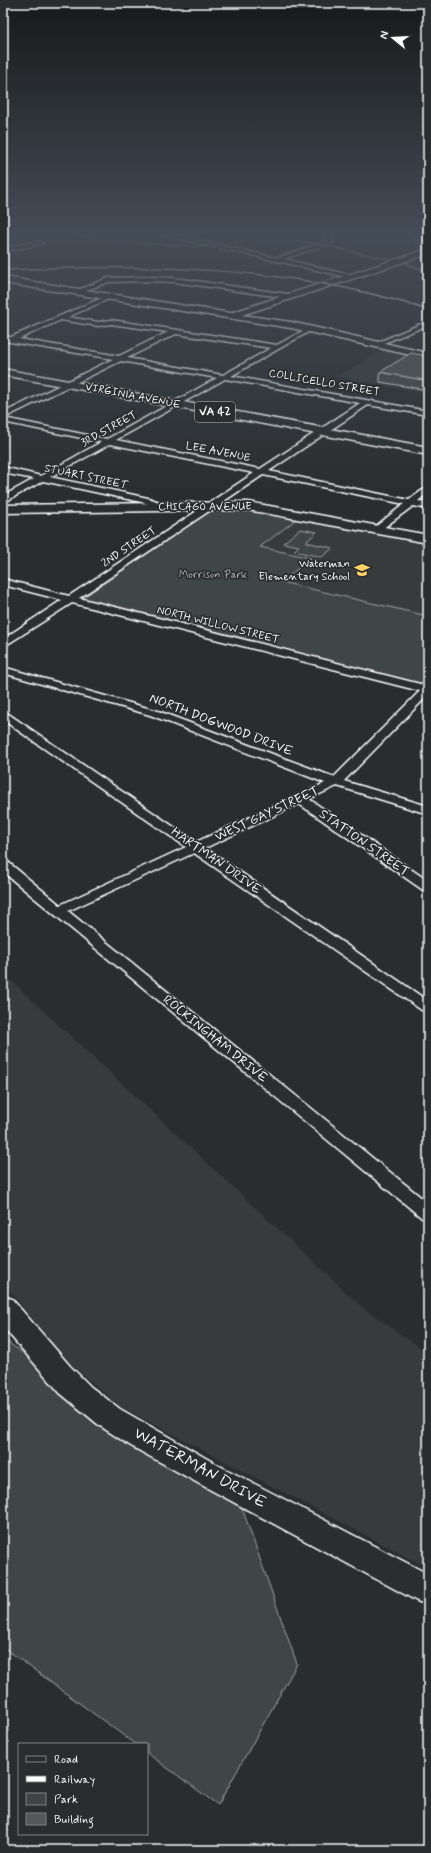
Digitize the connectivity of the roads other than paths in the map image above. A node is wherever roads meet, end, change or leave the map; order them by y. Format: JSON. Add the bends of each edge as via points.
{"nodes":[{"id":1,"x":52,"y":321,"type":"edge"},
{"id":2,"x":82,"y":321,"type":"edge"},
{"id":3,"x":267,"y":321,"type":"edge"},
{"id":4,"x":421,"y":326,"type":"dead end"},
{"id":5,"x":184,"y":328,"type":"dead end"},
{"id":6,"x":310,"y":329,"type":"junction"},
{"id":7,"x":176,"y":332,"type":"junction"},
{"id":8,"x":7,"y":339,"type":"edge"},
{"id":9,"x":3,"y":343,"type":"edge"},
{"id":10,"x":377,"y":344,"type":"junction"},
{"id":11,"x":279,"y":347,"type":"junction"},
{"id":12,"x":396,"y":349,"type":"junction"},
{"id":13,"x":428,"y":349,"type":"edge"},
{"id":14,"x":428,"y":356,"type":"edge"},
{"id":15,"x":121,"y":359,"type":"junction"},
{"id":16,"x":3,"y":372,"type":"edge"},
{"id":17,"x":226,"y":377,"type":"junction"},
{"id":18,"x":68,"y":384,"type":"junction"},
{"id":19,"x":367,"y":402,"type":"junction"},
{"id":20,"x":176,"y":405,"type":"junction"},
{"id":21,"x":428,"y":413,"type":"edge"},
{"id":22,"x":3,"y":416,"type":"edge"},
{"id":23,"x":3,"y":420,"type":"edge"},
{"id":24,"x":323,"y":432,"type":"junction"},
{"id":25,"x":110,"y":441,"type":"junction"},
{"id":26,"x":428,"y":452,"type":"edge"},
{"id":27,"x":3,"y":470,"type":"edge"},
{"id":28,"x":263,"y":472,"type":"junction"},
{"id":29,"x":43,"y":478,"type":"junction"},
{"id":30,"x":428,"y":489,"type":"edge"},
{"id":31,"x":3,"y":500,"type":"edge"},
{"id":32,"x":411,"y":502,"type":"junction"},
{"id":33,"x":210,"y":506,"type":"junction"},
{"id":34,"x":428,"y":506,"type":"edge"},
{"id":35,"x":165,"y":507,"type":"junction"},
{"id":36,"x":3,"y":509,"type":"edge"},
{"id":37,"x":378,"y":529,"type":"junction"},
{"id":38,"x":428,"y":539,"type":"edge"},
{"id":39,"x":3,"y":582,"type":"edge"},
{"id":40,"x":72,"y":599,"type":"junction"},
{"id":41,"x":3,"y":644,"type":"edge"},
{"id":42,"x":3,"y":670,"type":"edge"},
{"id":43,"x":428,"y":690,"type":"edge"},
{"id":44,"x":3,"y":715,"type":"edge"},
{"id":45,"x":336,"y":782,"type":"junction"},
{"id":46,"x":301,"y":799,"type":"junction"},
{"id":47,"x":428,"y":810,"type":"edge"},
{"id":48,"x":195,"y":847,"type":"junction"},
{"id":49,"x":3,"y":865,"type":"edge"},
{"id":50,"x":428,"y":887,"type":"edge"},
{"id":51,"x":58,"y":911,"type":"junction"},
{"id":52,"x":428,"y":1008,"type":"edge"},
{"id":53,"x":428,"y":1213,"type":"edge"},
{"id":54,"x":3,"y":1306,"type":"edge"},
{"id":55,"x":428,"y":1590,"type":"edge"}],
"edges":[{"from":1,"to":8,"type":"street"},
{"from":2,"to":7,"type":"street","via":[[98,324],[111,322]]},
{"from":3,"to":6,"type":"street"},
{"from":4,"to":10,"type":"street"},
{"from":5,"to":7,"type":"street"},
{"from":6,"to":10,"type":"street"},
{"from":6,"to":11,"type":"street","name":"3RD STREET"},
{"from":7,"to":11,"type":"street"},
{"from":7,"to":15,"type":"street"},
{"from":8,"to":9,"type":"street"},
{"from":8,"to":15,"type":"street","name":"COLLICELLO STREET"},
{"from":10,"to":12,"type":"street"},
{"from":11,"to":17,"type":"street","name":"3RD STREET"},
{"from":12,"to":13,"type":"street"},
{"from":12,"to":14,"type":"street"},
{"from":15,"to":17,"type":"street","name":"COLLICELLO STREET"},
{"from":15,"to":18,"type":"street"},
{"from":16,"to":18,"type":"main road","name":"VIRGINIA AVENUE","number":"VA 42"},
{"from":17,"to":19,"type":"street","name":"COLLICELLO STREET"},
{"from":17,"to":20,"type":"street","name":"3RD STREET"},
{"from":18,"to":20,"type":"main road","name":"VIRGINIA AVENUE","number":"VA 42"},
{"from":18,"to":22,"type":"street"},
{"from":19,"to":21,"type":"street","name":"COLLICELLO STREET"},
{"from":19,"to":24,"type":"street","name":"2ND STREET"},
{"from":20,"to":24,"type":"main road","name":"VIRGINIA AVENUE","number":"VA 42"},
{"from":20,"to":25,"type":"street","name":"3RD STREET"},
{"from":23,"to":25,"type":"street","name":"LEE AVENUE"},
{"from":24,"to":26,"type":"main road","name":"VIRGINIA AVENUE","number":"VA 42"},
{"from":24,"to":28,"type":"street","name":"2ND STREET"},
{"from":25,"to":28,"type":"street","name":"LEE AVENUE"},
{"from":25,"to":29,"type":"street","name":"3RD STREET"},
{"from":27,"to":29,"type":"street","name":"STUART STREET"},
{"from":28,"to":32,"type":"street","name":"LEE AVENUE"},
{"from":28,"to":33,"type":"street","name":"2ND STREET"},
{"from":29,"to":31,"type":"street","name":"3RD STREET"},
{"from":29,"to":35,"type":"street","name":"STUART STREET"},
{"from":30,"to":32,"type":"street"},
{"from":32,"to":34,"type":"street","name":"LEE AVENUE"},
{"from":32,"to":37,"type":"street"},
{"from":33,"to":35,"type":"street","name":"CHICAGO AVENUE"},
{"from":33,"to":37,"type":"street","name":"CHICAGO AVENUE","via":[[260,507]]},
{"from":33,"to":40,"type":"street","name":"2ND STREET"},
{"from":35,"to":36,"type":"street","name":"CHICAGO AVENUE"},
{"from":37,"to":38,"type":"street","name":"CHICAGO AVENUE"},
{"from":39,"to":40,"type":"street","name":"NORTH WILLOW STREET"},
{"from":40,"to":41,"type":"street","name":"2ND STREET"},
{"from":40,"to":43,"type":"street","name":"NORTH WILLOW STREET"},
{"from":42,"to":45,"type":"street","name":"NORTH DOGWOOD DRIVE","via":[[154,713]]},
{"from":43,"to":45,"type":"street","name":"WEST GAY STREET"},
{"from":44,"to":48,"type":"street","name":"HARTMAN DRIVE"},
{"from":45,"to":46,"type":"street","name":"WEST GAY STREET"},
{"from":45,"to":47,"type":"street","name":"NORTH DOGWOOD DRIVE"},
{"from":46,"to":48,"type":"street","name":"WEST GAY STREET"},
{"from":46,"to":50,"type":"street","name":"STATTON STREET"},
{"from":48,"to":51,"type":"street","name":"WEST GAY STREET"},
{"from":48,"to":52,"type":"street","name":"HARTMAN DRIVE"},
{"from":49,"to":51,"type":"street","name":"ROCKINGHAM DRIVE"},
{"from":51,"to":53,"type":"street","name":"ROCKINGHAM DRIVE"},
{"from":54,"to":55,"type":"street","name":"WATERMAN DRIVE","via":[[63,1377],[103,1412],[143,1438],[219,1480]]}]}
